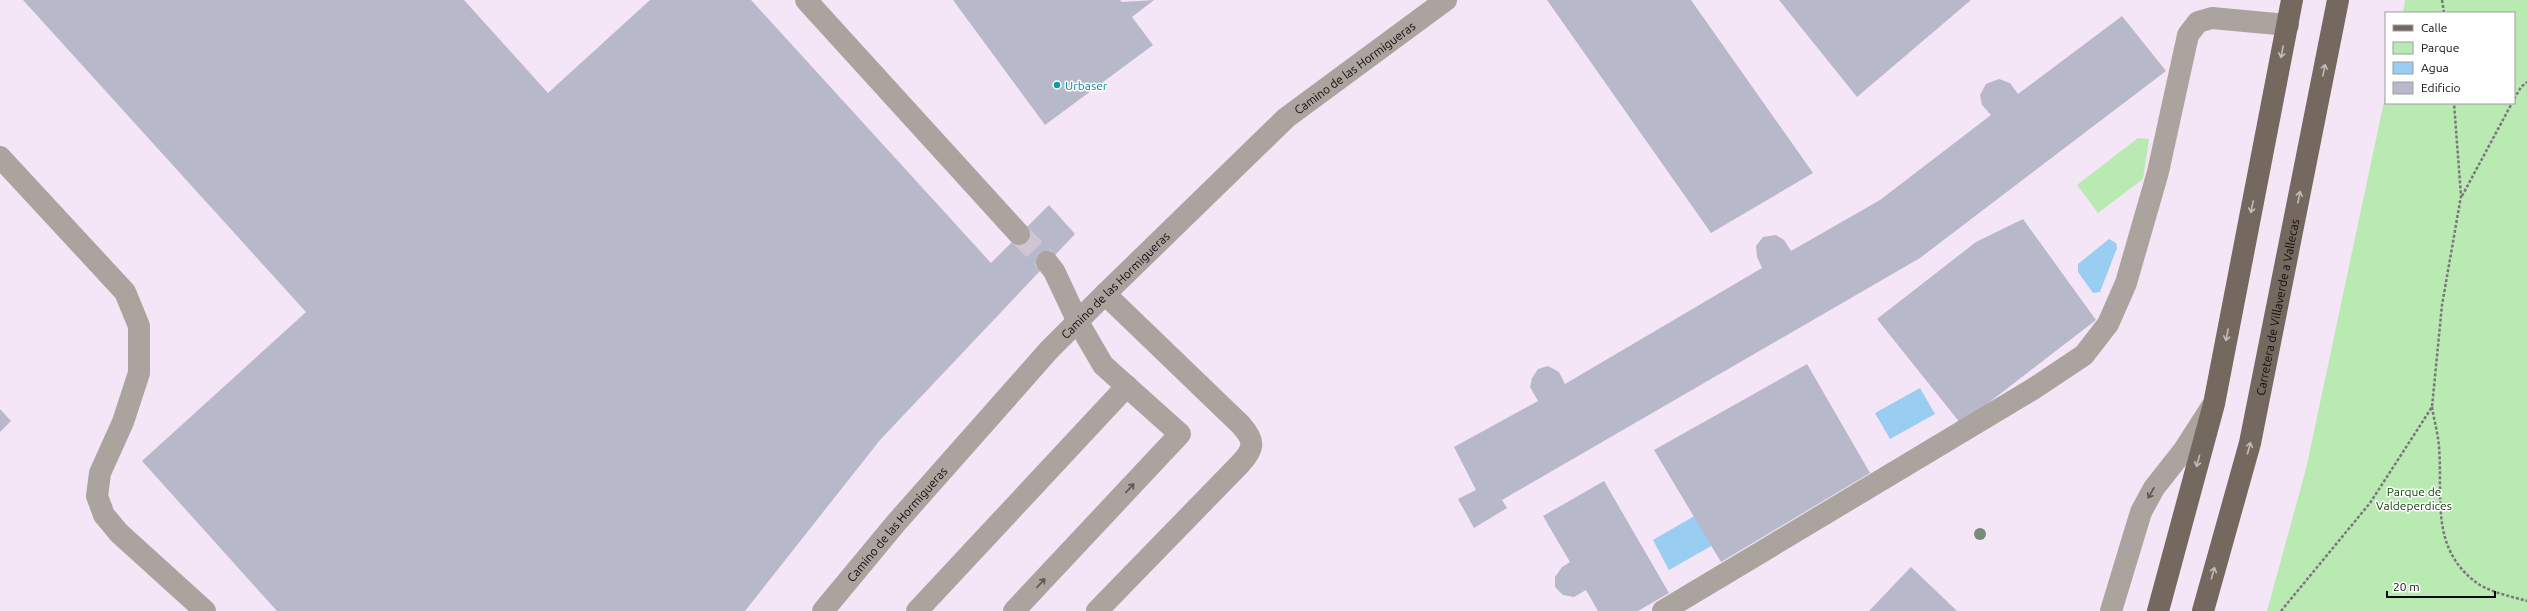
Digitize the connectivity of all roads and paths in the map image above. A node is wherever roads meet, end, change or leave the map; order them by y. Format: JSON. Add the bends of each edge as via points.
{"nodes":[{"id":1,"x":806,"y":0,"type":"edge"},
{"id":2,"x":1446,"y":0,"type":"edge"},
{"id":3,"x":2292,"y":0,"type":"edge"},
{"id":4,"x":2338,"y":0,"type":"edge"},
{"id":5,"x":2442,"y":0,"type":"edge"},
{"id":6,"x":2444,"y":12,"type":"edge"},
{"id":7,"x":2288,"y":25,"type":"junction"},
{"id":8,"x":2527,"y":82,"type":"edge"},
{"id":9,"x":2515,"y":97,"type":"edge"},
{"id":10,"x":2454,"y":104,"type":"edge"},
{"id":11,"x":2511,"y":104,"type":"edge"},
{"id":12,"x":0,"y":157,"type":"edge"},
{"id":13,"x":2461,"y":196,"type":"junction"},
{"id":14,"x":1019,"y":234,"type":"tunnel mouth"},
{"id":15,"x":1047,"y":262,"type":"tunnel mouth"},
{"id":16,"x":1105,"y":294,"type":"junction"},
{"id":17,"x":1078,"y":322,"type":"junction"},
{"id":18,"x":1127,"y":386,"type":"junction"},
{"id":19,"x":2214,"y":404,"type":"junction"},
{"id":20,"x":2432,"y":407,"type":"junction"},
{"id":21,"x":2527,"y":601,"type":"edge"},
{"id":22,"x":205,"y":611,"type":"edge"},
{"id":23,"x":823,"y":611,"type":"edge"},
{"id":24,"x":917,"y":611,"type":"edge"},
{"id":25,"x":1014,"y":611,"type":"edge"},
{"id":26,"x":1097,"y":611,"type":"edge"},
{"id":27,"x":1663,"y":611,"type":"edge"},
{"id":28,"x":2111,"y":611,"type":"edge"},
{"id":29,"x":2158,"y":611,"type":"edge"},
{"id":30,"x":2203,"y":611,"type":"edge"},
{"id":31,"x":2281,"y":611,"type":"edge"}],
"edges":[{"from":1,"to":14,"type":"street"},
{"from":2,"to":16,"type":"street","name":"Camino de las Hormigueras","via":[[1286,118]]},
{"from":3,"to":7,"type":"main road"},
{"from":30,"to":4,"type":"main road","name":"Carretera de Villaverde a Vallecas","one_way":true,"via":[[2250,443]]},
{"from":5,"to":6,"type":"path"},
{"from":7,"to":19,"type":"main road","one_way":true},
{"from":7,"to":27,"type":"street","via":[[2212,18],[2198,22],[2188,35],[2158,172],[2126,283],[2108,324],[2084,355],[2033,389]]},
{"from":8,"to":9,"type":"path"},
{"from":10,"to":13,"type":"path"},
{"from":11,"to":13,"type":"path"},
{"from":12,"to":22,"type":"street","via":[[126,292],[139,326],[139,372],[123,422],[100,473],[98,496],[104,515],[119,534]]},
{"from":13,"to":20,"type":"path","via":[[2442,305]]},
{"from":15,"to":17,"type":"street","via":[[1054,271]]},
{"from":16,"to":17,"type":"street","name":"Camino de las Hormigueras"},
{"from":16,"to":26,"type":"street","via":[[1241,425],[1249,434],[1252,443],[1245,459]]},
{"from":17,"to":18,"type":"street","via":[[1103,365]]},
{"from":17,"to":23,"type":"street","name":"Camino de las Hormigueras","via":[[1049,350],[896,523]]},
{"from":18,"to":24,"type":"street"},
{"from":25,"to":18,"type":"street","one_way":true,"via":[[1180,434]]},
{"from":19,"to":28,"type":"street","one_way":true,"via":[[2184,450],[2154,488],[2141,512]]},
{"from":19,"to":29,"type":"main road","one_way":true},
{"from":20,"to":21,"type":"path","via":[[2439,446],[2439,507],[2446,543],[2457,564],[2474,581],[2490,590]]},
{"from":20,"to":31,"type":"path","via":[[2370,504]]}]}
